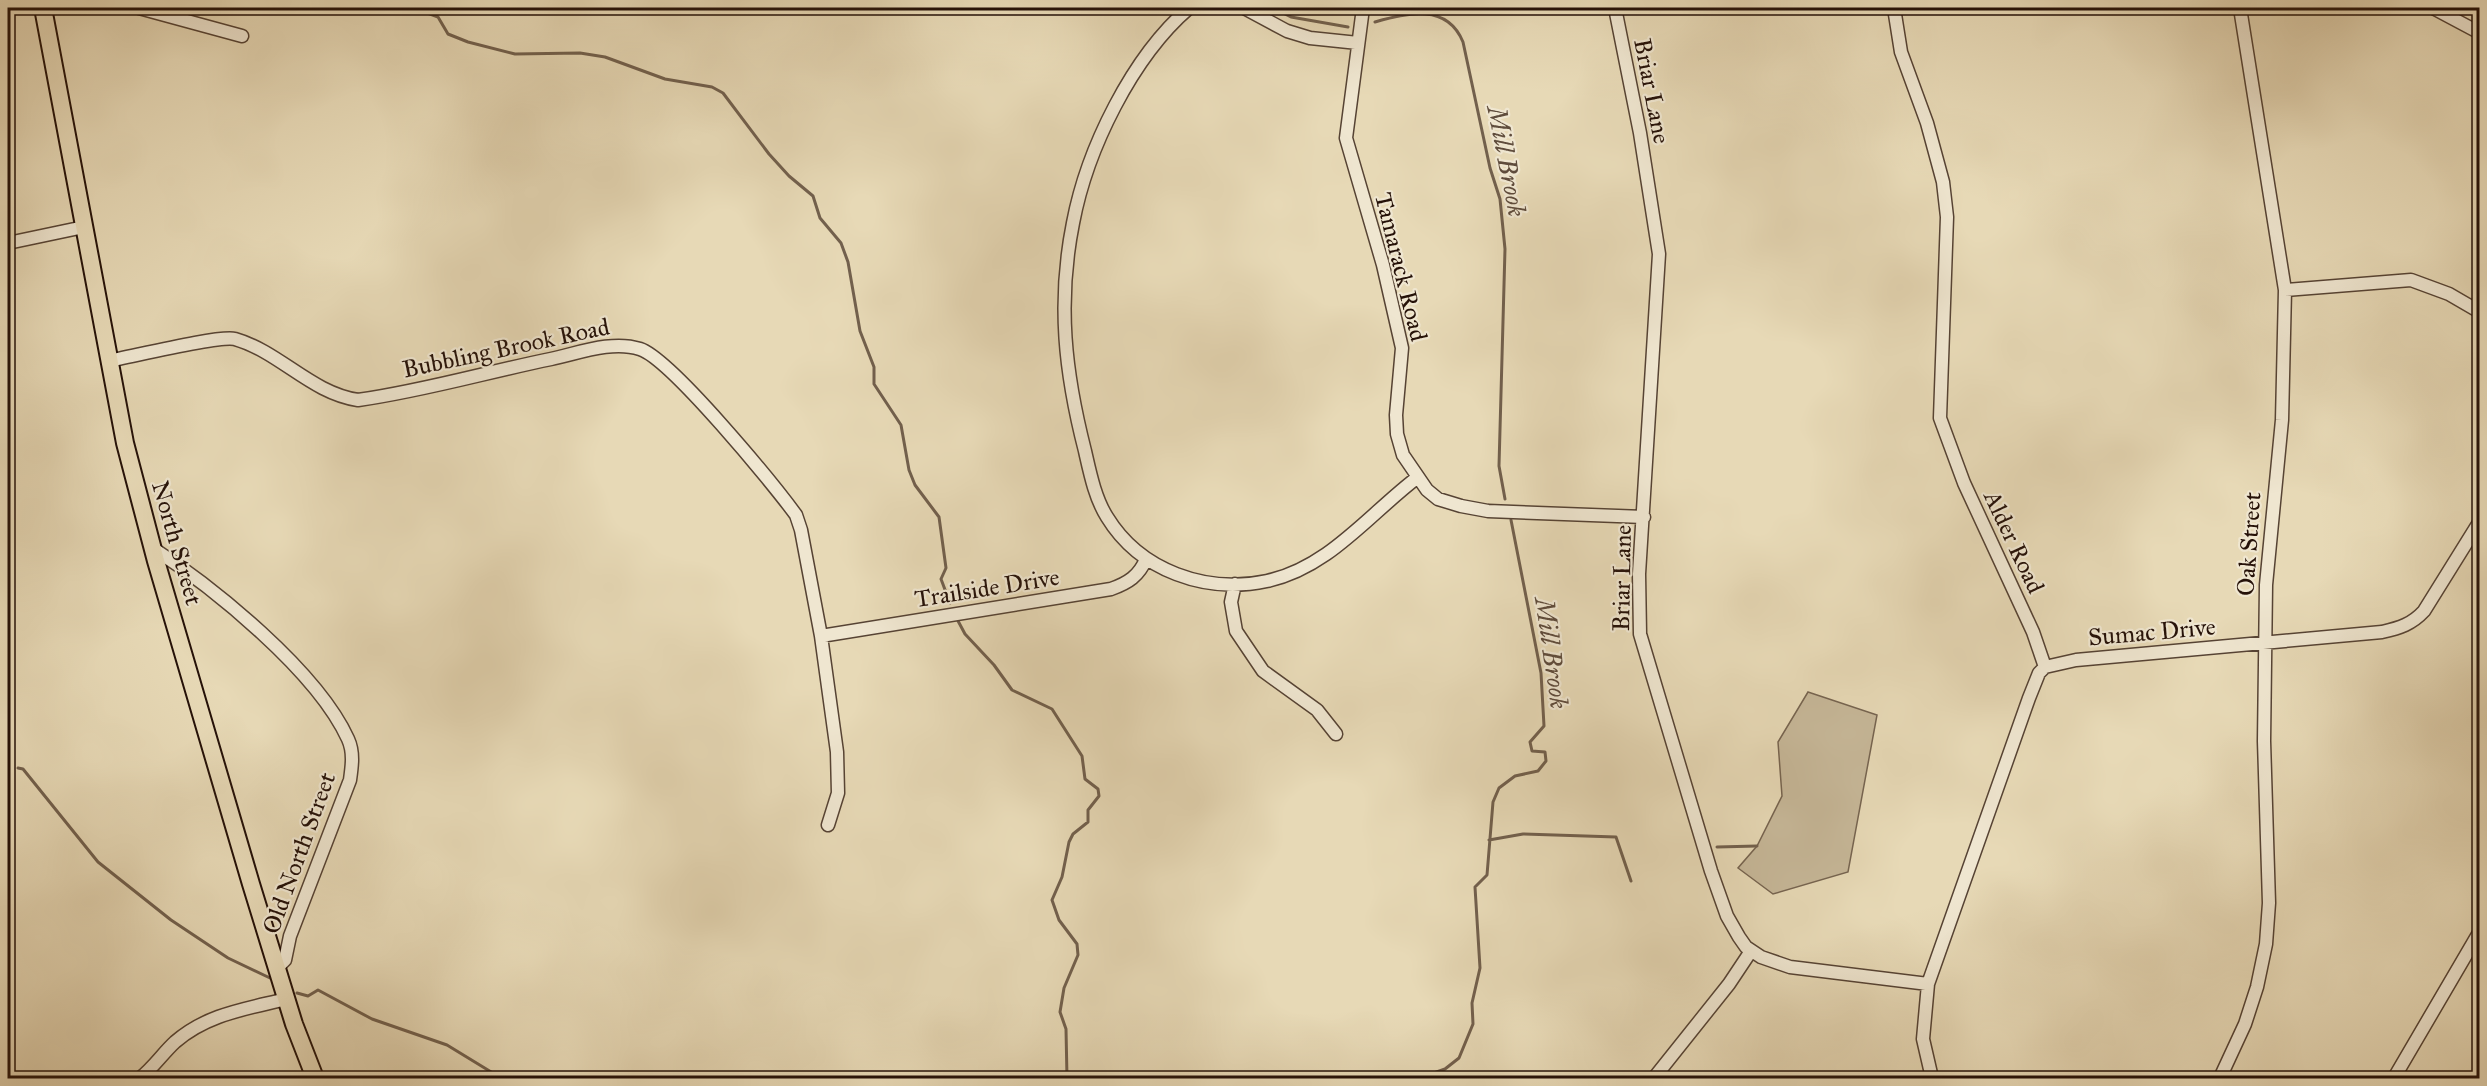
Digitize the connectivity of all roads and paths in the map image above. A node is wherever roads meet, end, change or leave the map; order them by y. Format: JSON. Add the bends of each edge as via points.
{"nodes":[{"id":1,"x":43,"y":8,"type":"edge"},
{"id":2,"x":139,"y":8,"type":"edge"},
{"id":3,"x":1189,"y":8,"type":"edge"},
{"id":4,"x":1244,"y":8,"type":"edge"},
{"id":5,"x":1363,"y":8,"type":"edge"},
{"id":6,"x":1615,"y":8,"type":"edge"},
{"id":7,"x":1894,"y":8,"type":"edge"},
{"id":8,"x":2240,"y":8,"type":"edge"},
{"id":9,"x":2433,"y":8,"type":"edge"},
{"id":10,"x":2480,"y":33,"type":"edge"},
{"id":11,"x":242,"y":36,"type":"dead end"},
{"id":12,"x":1358,"y":43,"type":"junction"},
{"id":13,"x":84,"y":227,"type":"junction"},
{"id":14,"x":8,"y":243,"type":"edge"},
{"id":15,"x":2285,"y":290,"type":"junction"},
{"id":16,"x":2480,"y":312,"type":"edge"},
{"id":17,"x":108,"y":361,"type":"junction"},
{"id":18,"x":1418,"y":477,"type":"junction"},
{"id":19,"x":1644,"y":517,"type":"junction"},
{"id":20,"x":2480,"y":521,"type":"edge"},
{"id":21,"x":152,"y":547,"type":"junction"},
{"id":22,"x":1146,"y":559,"type":"junction"},
{"id":23,"x":1235,"y":584,"type":"junction"},
{"id":24,"x":821,"y":636,"type":"junction"},
{"id":25,"x":2264,"y":641,"type":"junction"},
{"id":26,"x":2045,"y":667,"type":"junction"},
{"id":27,"x":1336,"y":734,"type":"dead end"},
{"id":28,"x":828,"y":825,"type":"dead end"},
{"id":29,"x":2480,"y":931,"type":"edge"},
{"id":30,"x":1751,"y":951,"type":"junction"},
{"id":31,"x":277,"y":969,"type":"junction"},
{"id":32,"x":1928,"y":984,"type":"junction"},
{"id":33,"x":286,"y":999,"type":"junction"},
{"id":34,"x":140,"y":1078,"type":"edge"},
{"id":35,"x":315,"y":1078,"type":"edge"},
{"id":36,"x":1654,"y":1078,"type":"edge"},
{"id":37,"x":1932,"y":1078,"type":"edge"},
{"id":38,"x":2221,"y":1078,"type":"edge"},
{"id":39,"x":2394,"y":1078,"type":"edge"}],
"edges":[{"from":1,"to":13,"type":"main road","name":"North Street"},
{"from":2,"to":11,"type":"street"},
{"from":3,"to":22,"type":"street","via":[[1157,40],[1133,75],[1101,137],[1082,184],[1067,263],[1064,335],[1069,384],[1088,465],[1106,515],[1128,544]]},
{"from":4,"to":12,"type":"street","via":[[1287,32]]},
{"from":5,"to":12,"type":"street","name":"Tamarack Road"},
{"from":6,"to":19,"type":"street","name":"Briar Lane","via":[[1659,254]]},
{"from":7,"to":26,"type":"street","name":"Alder Road","via":[[1901,52],[1927,123],[1945,193],[1940,418],[1964,483],[2033,632]]},
{"from":8,"to":15,"type":"street","name":"Oak Street"},
{"from":9,"to":10,"type":"street"},
{"from":12,"to":18,"type":"street","name":"Tamarack Road","via":[[1347,144],[1383,265],[1402,348],[1397,434],[1403,455]]},
{"from":13,"to":14,"type":"street"},
{"from":13,"to":17,"type":"main road","name":"North Street"},
{"from":15,"to":16,"type":"street","via":[[2411,280],[2449,294]]},
{"from":15,"to":25,"type":"street","name":"Oak Street","via":[[2284,381],[2267,555]]},
{"from":17,"to":21,"type":"main road","name":"North Street"},
{"from":17,"to":24,"type":"street","name":"Bubbling Brook Road","via":[[232,338],[256,347],[320,387],[358,400],[584,351],[625,345],[644,350],[674,375],[728,433],[796,515]]},
{"from":18,"to":19,"type":"street","name":"Tamarack Road","via":[[1438,500],[1488,511]]},
{"from":18,"to":23,"type":"street","via":[[1318,558],[1267,581]]},
{"from":19,"to":30,"type":"street","name":"Briar Lane","via":[[1638,608],[1641,645],[1666,714],[1726,916]]},
{"from":20,"to":25,"type":"street","name":"Sumac Drive","via":[[2414,622],[2382,632]]},
{"from":21,"to":31,"type":"main road","name":"North Street"},
{"from":21,"to":31,"type":"street","name":"Old North Street","via":[[225,600],[273,645],[316,691],[349,740],[351,780],[290,936],[285,960]]},
{"from":22,"to":23,"type":"street","via":[[1192,581]]},
{"from":22,"to":24,"type":"street","name":"Trailside Drive","via":[[1140,573],[1111,589]]},
{"from":23,"to":27,"type":"street","via":[[1230,602],[1236,631],[1263,670],[1317,710]]},
{"from":24,"to":28,"type":"street","name":"Bubbling Brook Road","via":[[837,752],[838,793]]},
{"from":25,"to":26,"type":"street","name":"Sumac Drive","via":[[2076,660]]},
{"from":25,"to":38,"type":"street","name":"Oak Street","via":[[2269,903],[2266,944],[2258,987]]},
{"from":26,"to":32,"type":"street","via":[[2029,698]]},
{"from":29,"to":39,"type":"street"},
{"from":30,"to":32,"type":"street","name":"Briar Lane","via":[[1790,967]]},
{"from":30,"to":36,"type":"street"},
{"from":31,"to":33,"type":"main road","name":"North Street"},
{"from":32,"to":37,"type":"street","via":[[1923,1039]]},
{"from":33,"to":34,"type":"street","via":[[200,1023]]},
{"from":33,"to":35,"type":"main road","name":"North Street"}]}
